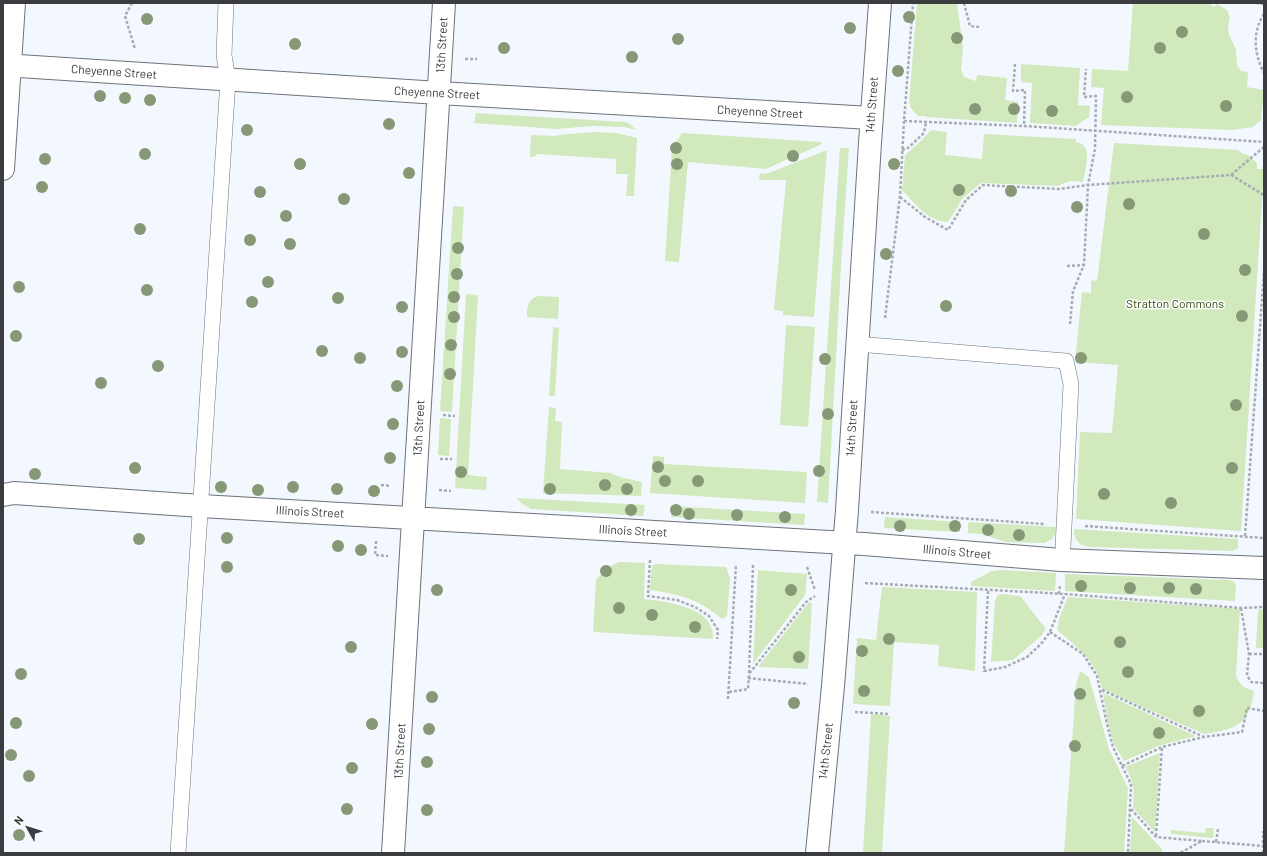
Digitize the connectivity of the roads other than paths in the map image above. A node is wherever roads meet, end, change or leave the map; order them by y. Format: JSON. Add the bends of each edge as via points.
{"nodes":[{"id":1,"x":14,"y":3,"type":"edge"},
{"id":2,"x":226,"y":3,"type":"edge"},
{"id":3,"x":444,"y":3,"type":"edge"},
{"id":4,"x":880,"y":3,"type":"edge"},
{"id":5,"x":6,"y":65,"type":"edge"},
{"id":6,"x":228,"y":80,"type":"junction"},
{"id":7,"x":439,"y":93,"type":"junction"},
{"id":8,"x":871,"y":118,"type":"junction"},
{"id":9,"x":3,"y":169,"type":"edge"},
{"id":10,"x":857,"y":344,"type":"junction"},
{"id":11,"x":3,"y":495,"type":"edge"},
{"id":12,"x":201,"y":506,"type":"junction"},
{"id":13,"x":413,"y":518,"type":"junction"},
{"id":14,"x":844,"y":543,"type":"junction"},
{"id":15,"x":1063,"y":547,"type":"dead end"},
{"id":16,"x":1264,"y":568,"type":"edge"},
{"id":17,"x":178,"y":853,"type":"edge"},
{"id":18,"x":394,"y":853,"type":"edge"},
{"id":19,"x":817,"y":853,"type":"edge"}],
"edges":[{"from":1,"to":5,"type":"street"},
{"from":2,"to":6,"type":"lane","via":[[224,55]]},
{"from":3,"to":7,"type":"street","name":"13th Street"},
{"from":4,"to":8,"type":"street","name":"14th Street"},
{"from":5,"to":6,"type":"street","name":"Cheyenne Street"},
{"from":5,"to":9,"type":"street"},
{"from":6,"to":7,"type":"street","name":"Cheyenne Street"},
{"from":6,"to":12,"type":"lane"},
{"from":7,"to":8,"type":"street","name":"Cheyenne Street"},
{"from":7,"to":13,"type":"street","name":"13th Street"},
{"from":8,"to":10,"type":"street","name":"14th Street"},
{"from":10,"to":14,"type":"street","name":"14th Street"},
{"from":10,"to":15,"type":"lane","via":[[1066,361],[1071,384]]},
{"from":11,"to":12,"type":"street","name":"Illinois Street","via":[[14,493]]},
{"from":12,"to":13,"type":"street","name":"Illinois Street"},
{"from":12,"to":17,"type":"lane"},
{"from":13,"to":14,"type":"street","name":"Illinois Street"},
{"from":13,"to":18,"type":"street","name":"13th Street"},
{"from":14,"to":16,"type":"street","name":"Illinois Street","via":[[1061,560]]},
{"from":14,"to":19,"type":"street","name":"14th Street"}]}
